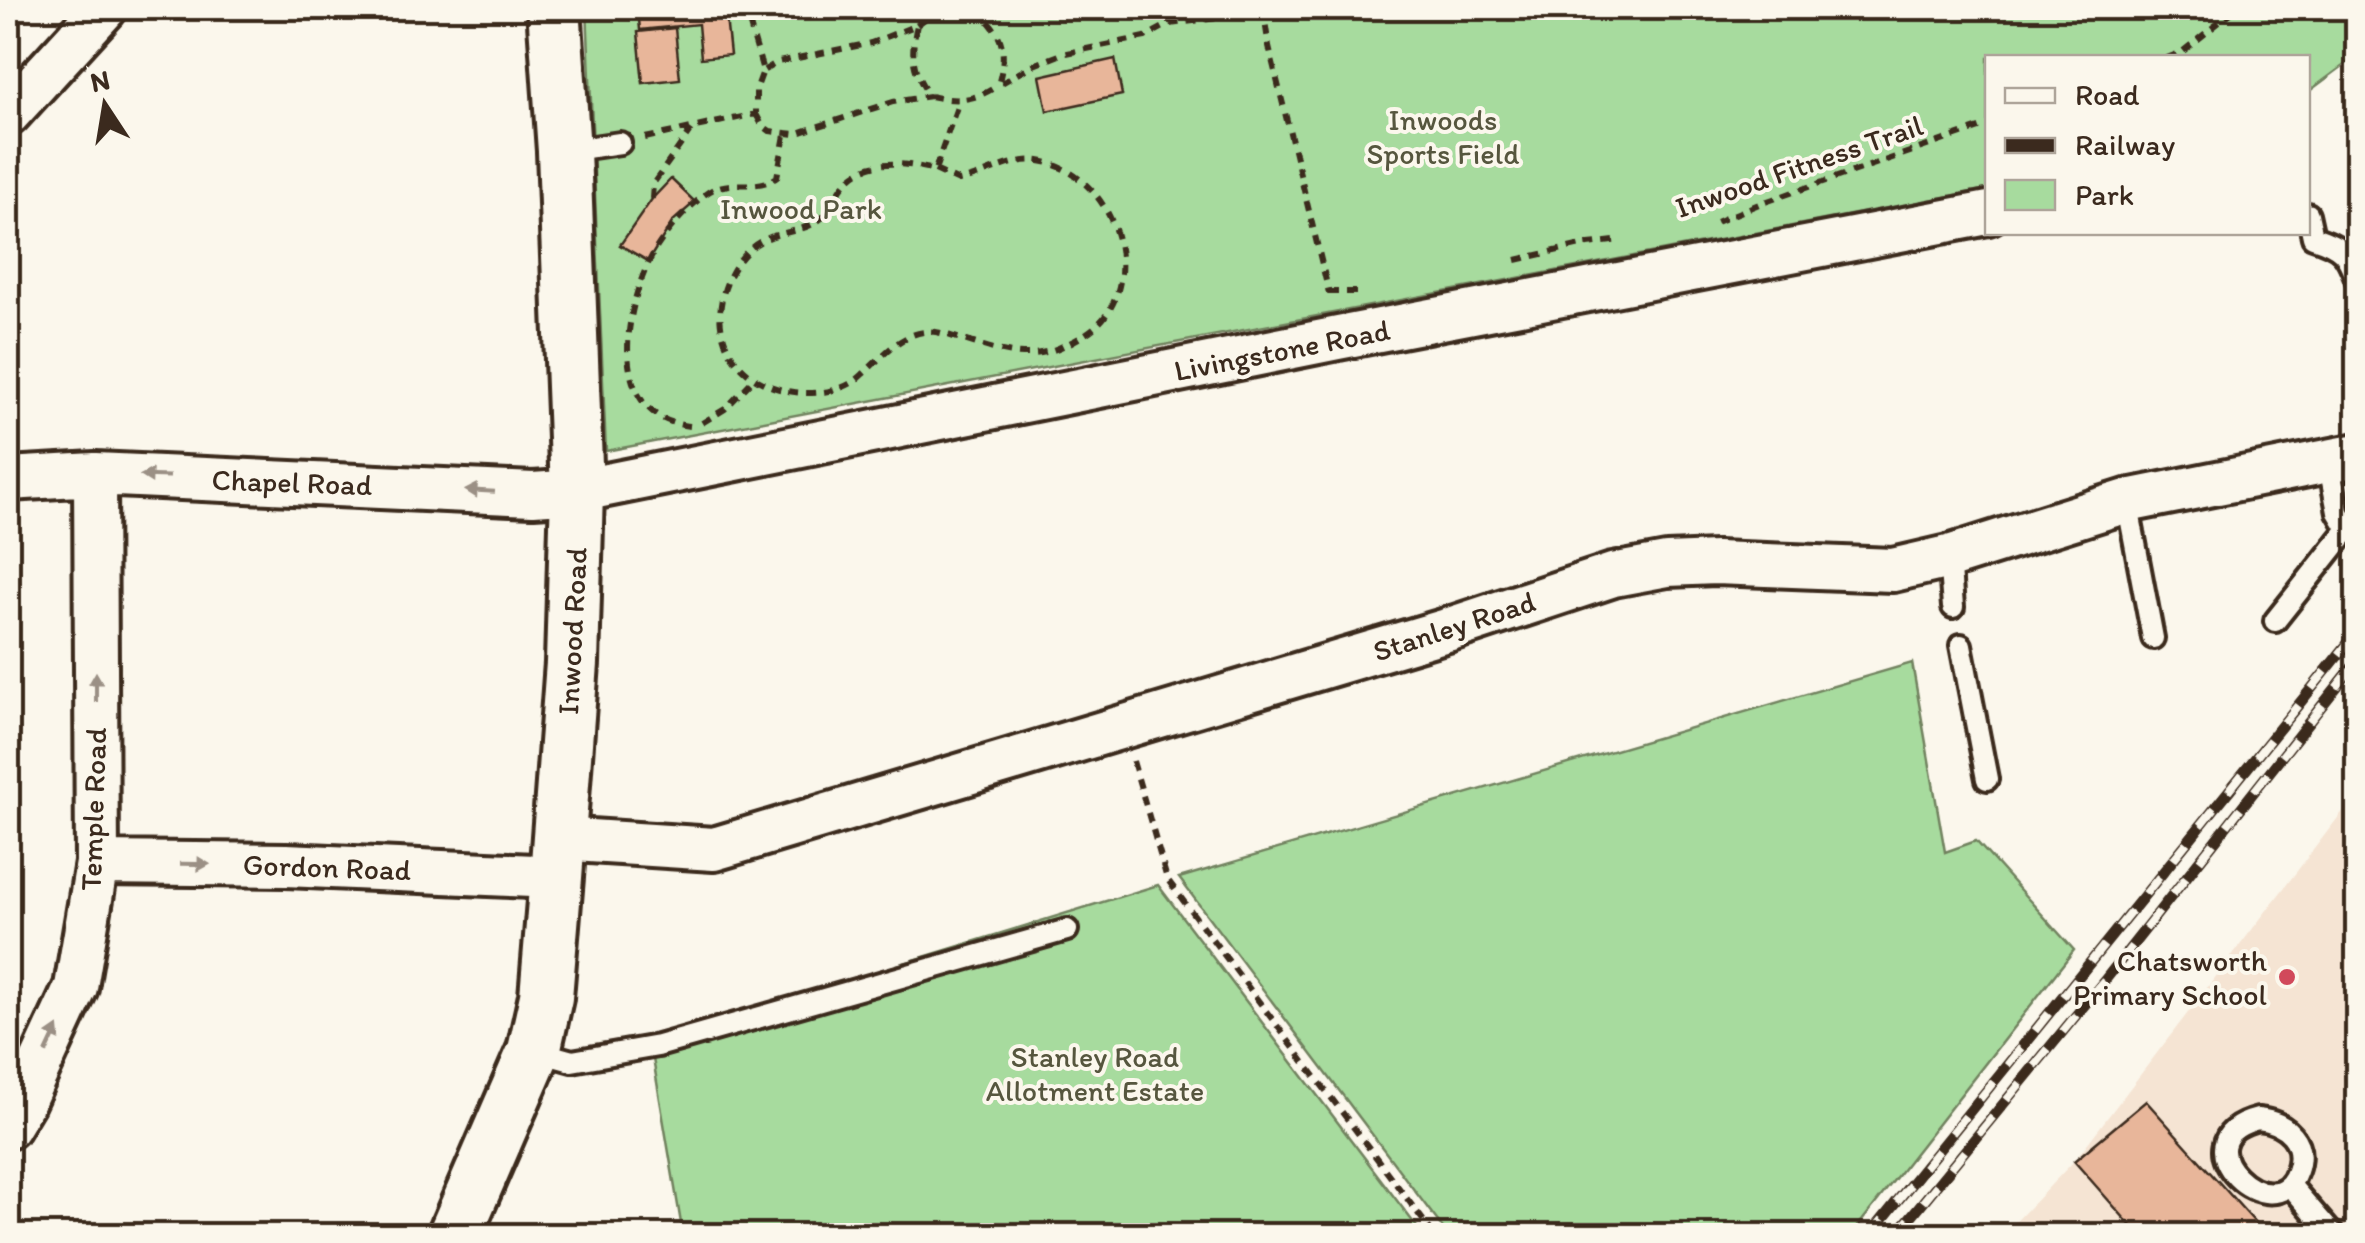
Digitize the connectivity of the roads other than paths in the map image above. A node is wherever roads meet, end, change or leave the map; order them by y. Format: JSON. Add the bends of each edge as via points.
{"nodes":[{"id":1,"x":105,"y":8,"type":"edge"},
{"id":2,"x":554,"y":8,"type":"edge"},
{"id":3,"x":8,"y":114,"type":"edge"},
{"id":4,"x":620,"y":143,"type":"road end"},
{"id":5,"x":564,"y":151,"type":"junction"},
{"id":6,"x":1985,"y":214,"type":"edge"},
{"id":7,"x":2310,"y":223,"type":"edge"},
{"id":8,"x":2358,"y":283,"type":"edge"},
{"id":9,"x":2343,"y":458,"type":"edge"},
{"id":10,"x":94,"y":474,"type":"junction"},
{"id":11,"x":8,"y":479,"type":"edge"},
{"id":12,"x":577,"y":491,"type":"junction"},
{"id":13,"x":2127,"y":501,"type":"junction"},
{"id":14,"x":1949,"y":557,"type":"junction"},
{"id":15,"x":1953,"y":606,"type":"dead end"},
{"id":16,"x":2275,"y":621,"type":"dead end"},
{"id":17,"x":2153,"y":638,"type":"dead end"},
{"id":18,"x":1961,"y":645,"type":"dead end"},
{"id":19,"x":1987,"y":778,"type":"dead end"},
{"id":20,"x":558,"y":858,"type":"junction"},
{"id":21,"x":98,"y":863,"type":"junction"},
{"id":22,"x":1067,"y":930,"type":"dead end"},
{"id":23,"x":534,"y":1051,"type":"junction"},
{"id":24,"x":8,"y":1126,"type":"edge"},
{"id":25,"x":2290,"y":1185,"type":"dead end"},
{"id":26,"x":454,"y":1236,"type":"edge"},
{"id":27,"x":2334,"y":1236,"type":"edge"}],
"edges":[{"from":1,"to":3,"type":"street"},
{"from":2,"to":5,"type":"street","name":"Inwood Road"},
{"from":4,"to":5,"type":"lane"},
{"from":5,"to":12,"type":"street","name":"Inwood Road"},
{"from":6,"to":12,"type":"street","name":"Livingstone Road"},
{"from":7,"to":8,"type":"lane","via":[[2313,236],[2338,244],[2350,259]]},
{"from":9,"to":13,"type":"street","name":"Stanley Road"},
{"from":9,"to":16,"type":"lane","via":[[2338,512],[2348,530]]},
{"from":10,"to":11,"type":"street","name":"Chapel Road"},
{"from":12,"to":10,"type":"street","name":"Chapel Road","one_way":true},
{"from":21,"to":10,"type":"street","name":"Temple Road","one_way":true},
{"from":12,"to":20,"type":"street","name":"Inwood Road"},
{"from":13,"to":14,"type":"street","name":"Stanley Road"},
{"from":13,"to":17,"type":"lane"},
{"from":14,"to":15,"type":"lane"},
{"from":14,"to":20,"type":"street","name":"Stanley Road","via":[[1894,570],[1716,563],[1612,575],[714,849]]},
{"from":18,"to":19,"type":"lane"},
{"from":21,"to":20,"type":"street","name":"Gordon Road","one_way":true},
{"from":20,"to":23,"type":"street","name":"Inwood Road","via":[[546,998]]},
{"from":24,"to":21,"type":"street","name":"Temple Road","one_way":true,"via":[[76,987]]},
{"from":22,"to":23,"type":"lane","via":[[658,1046],[572,1061]]},
{"from":23,"to":26,"type":"street","name":"Inwood Road"},
{"from":25,"to":27,"type":"lane"}]}
